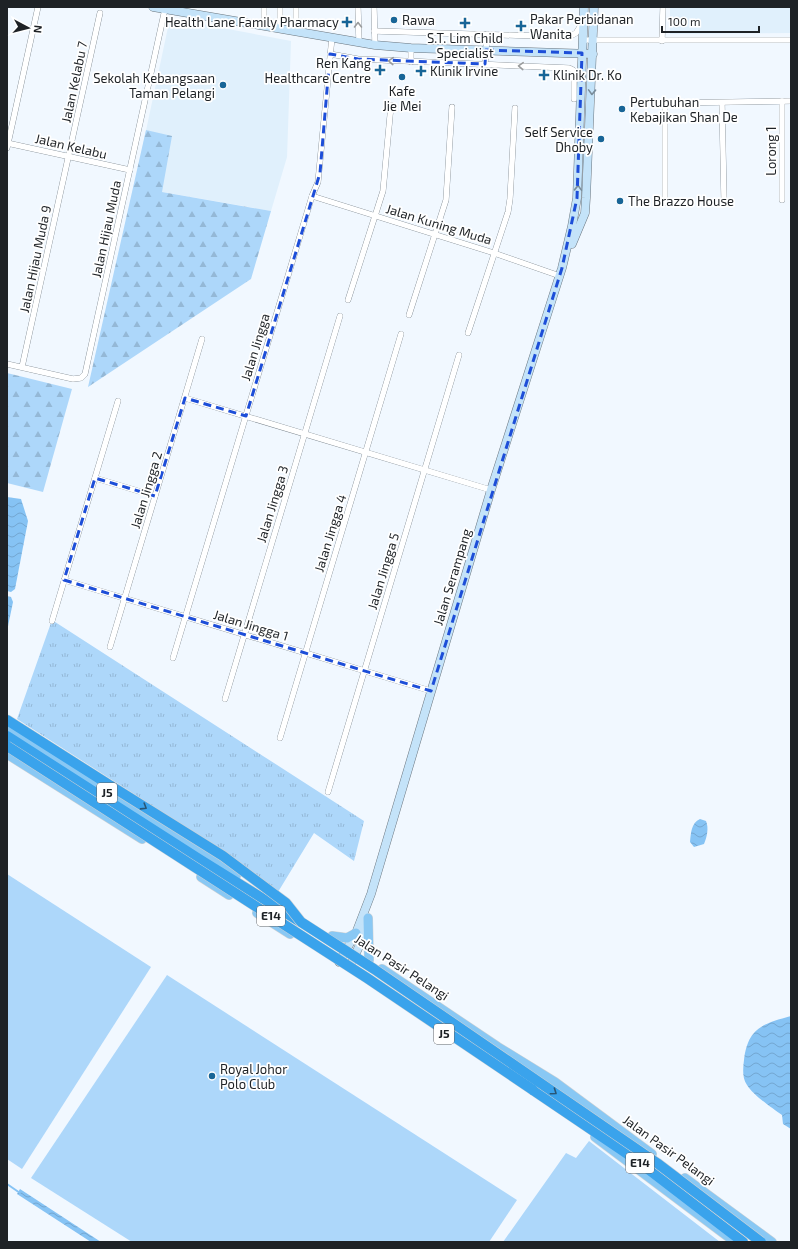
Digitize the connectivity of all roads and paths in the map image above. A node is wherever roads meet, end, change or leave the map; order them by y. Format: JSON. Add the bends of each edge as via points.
{"nodes":[{"id":1,"x":38,"y":7,"type":"edge"},
{"id":2,"x":153,"y":7,"type":"edge"},
{"id":3,"x":264,"y":7,"type":"edge"},
{"id":4,"x":280,"y":7,"type":"edge"},
{"id":5,"x":296,"y":7,"type":"edge"},
{"id":6,"x":358,"y":7,"type":"edge"},
{"id":7,"x":374,"y":7,"type":"edge"},
{"id":8,"x":584,"y":7,"type":"edge"},
{"id":9,"x":594,"y":7,"type":"edge"},
{"id":10,"x":663,"y":7,"type":"edge"},
{"id":11,"x":165,"y":9,"type":"junction"},
{"id":12,"x":100,"y":13,"type":"dead end"},
{"id":13,"x":583,"y":22,"type":"junction"},
{"id":14,"x":264,"y":26,"type":"junction"},
{"id":15,"x":280,"y":29,"type":"junction"},
{"id":16,"x":374,"y":31,"type":"junction"},
{"id":17,"x":296,"y":32,"type":"junction"},
{"id":18,"x":486,"y":34,"type":"junction"},
{"id":19,"x":332,"y":37,"type":"junction"},
{"id":20,"x":582,"y":40,"type":"junction"},
{"id":21,"x":593,"y":40,"type":"junction"},
{"id":22,"x":791,"y":40,"type":"edge"},
{"id":23,"x":662,"y":41,"type":"junction"},
{"id":24,"x":359,"y":42,"type":"junction"},
{"id":25,"x":375,"y":45,"type":"junction"},
{"id":26,"x":411,"y":48,"type":"junction"},
{"id":27,"x":486,"y":50,"type":"junction"},
{"id":28,"x":582,"y":53,"type":"junction"},
{"id":29,"x":330,"y":54,"type":"junction"},
{"id":30,"x":593,"y":54,"type":"junction"},
{"id":31,"x":411,"y":62,"type":"junction"},
{"id":32,"x":485,"y":64,"type":"junction"},
{"id":33,"x":574,"y":99,"type":"dead end"},
{"id":34,"x":782,"y":101,"type":"junction"},
{"id":35,"x":791,"y":101,"type":"edge"},
{"id":36,"x":722,"y":103,"type":"junction"},
{"id":37,"x":391,"y":105,"type":"dead end"},
{"id":38,"x":452,"y":107,"type":"dead end"},
{"id":39,"x":515,"y":108,"type":"dead end"},
{"id":40,"x":7,"y":145,"type":"edge"},
{"id":41,"x":69,"y":157,"type":"junction"},
{"id":42,"x":130,"y":170,"type":"junction"},
{"id":43,"x":312,"y":196,"type":"junction"},
{"id":44,"x":724,"y":199,"type":"dead end"},
{"id":45,"x":782,"y":200,"type":"dead end"},
{"id":46,"x":665,"y":203,"type":"dead end"},
{"id":47,"x":376,"y":216,"type":"junction"},
{"id":48,"x":434,"y":234,"type":"junction"},
{"id":49,"x":494,"y":253,"type":"junction"},
{"id":50,"x":561,"y":272,"type":"junction"},
{"id":51,"x":348,"y":300,"type":"dead end"},
{"id":52,"x":409,"y":315,"type":"dead end"},
{"id":53,"x":340,"y":316,"type":"dead end"},
{"id":54,"x":468,"y":333,"type":"dead end"},
{"id":55,"x":401,"y":334,"type":"dead end"},
{"id":56,"x":202,"y":339,"type":"dead end"},
{"id":57,"x":459,"y":356,"type":"dead end"},
{"id":58,"x":7,"y":364,"type":"edge"},
{"id":59,"x":22,"y":367,"type":"junction"},
{"id":60,"x":185,"y":398,"type":"junction"},
{"id":61,"x":118,"y":401,"type":"dead end"},
{"id":62,"x":246,"y":416,"type":"junction"},
{"id":63,"x":305,"y":434,"type":"junction"},
{"id":64,"x":365,"y":452,"type":"junction"},
{"id":65,"x":425,"y":470,"type":"junction"},
{"id":66,"x":95,"y":478,"type":"junction"},
{"id":67,"x":491,"y":490,"type":"junction"},
{"id":68,"x":155,"y":496,"type":"junction"},
{"id":69,"x":64,"y":580,"type":"junction"},
{"id":70,"x":125,"y":598,"type":"junction"},
{"id":71,"x":186,"y":617,"type":"junction"},
{"id":72,"x":52,"y":621,"type":"dead end"},
{"id":73,"x":245,"y":634,"type":"junction"},
{"id":74,"x":110,"y":647,"type":"dead end"},
{"id":75,"x":305,"y":653,"type":"junction"},
{"id":76,"x":173,"y":658,"type":"dead end"},
{"id":77,"x":365,"y":671,"type":"junction"},
{"id":78,"x":431,"y":691,"type":"junction"},
{"id":79,"x":225,"y":699,"type":"dead end"},
{"id":80,"x":7,"y":720,"type":"edge"},
{"id":81,"x":7,"y":728,"type":"edge"},
{"id":82,"x":7,"y":736,"type":"edge"},
{"id":83,"x":280,"y":738,"type":"dead end"},
{"id":84,"x":7,"y":746,"type":"edge"},
{"id":85,"x":7,"y":754,"type":"edge"},
{"id":86,"x":328,"y":792,"type":"dead end"},
{"id":87,"x":371,"y":894,"type":"junction"},
{"id":88,"x":368,"y":918,"type":"junction"},
{"id":89,"x":301,"y":922,"type":"junction"},
{"id":90,"x":356,"y":933,"type":"junction"},
{"id":91,"x":332,"y":936,"type":"junction"},
{"id":92,"x":349,"y":947,"type":"junction"},
{"id":93,"x":357,"y":952,"type":"junction"},
{"id":94,"x":369,"y":960,"type":"junction"},
{"id":95,"x":339,"y":962,"type":"junction"},
{"id":96,"x":348,"y":968,"type":"junction"},
{"id":97,"x":735,"y":1242,"type":"edge"},
{"id":98,"x":743,"y":1242,"type":"edge"},
{"id":99,"x":761,"y":1242,"type":"edge"},
{"id":100,"x":772,"y":1242,"type":"edge"}],
"edges":[{"from":1,"to":40,"type":"street"},
{"from":2,"to":11,"type":"main road"},
{"from":3,"to":14,"type":"street"},
{"from":4,"to":15,"type":"street"},
{"from":5,"to":17,"type":"street"},
{"from":24,"to":6,"type":"street","one_way":true},
{"from":7,"to":16,"type":"street"},
{"from":8,"to":13,"type":"main road","name":"Jalan Serampang"},
{"from":9,"to":21,"type":"main road","name":"Jalan Serampang"},
{"from":10,"to":23,"type":"street"},
{"from":11,"to":14,"type":"main road"},
{"from":11,"to":42,"type":"street","name":"Jalan Hijau Muda"},
{"from":12,"to":41,"type":"street","name":"Jalan Kelabu 7"},
{"from":13,"to":18,"type":"street","via":[[576,33],[569,37]]},
{"from":13,"to":20,"type":"main road","name":"Jalan Serampang"},
{"from":14,"to":15,"type":"main road"},
{"from":15,"to":17,"type":"main road"},
{"from":16,"to":18,"type":"street"},
{"from":16,"to":25,"type":"street"},
{"from":17,"to":19,"type":"main road"},
{"from":18,"to":27,"type":"street"},
{"from":19,"to":24,"type":"main road"},
{"from":19,"to":29,"type":"street","name":"Jalan Jingga"},
{"from":20,"to":21,"type":"street"},
{"from":20,"to":28,"type":"main road","name":"Jalan Serampang"},
{"from":21,"to":23,"type":"street"},
{"from":21,"to":30,"type":"main road","name":"Jalan Serampang"},
{"from":22,"to":23,"type":"street"},
{"from":24,"to":25,"type":"main road"},
{"from":25,"to":26,"type":"main road"},
{"from":26,"to":27,"type":"main road"},
{"from":26,"to":31,"type":"street"},
{"from":27,"to":28,"type":"main road"},
{"from":27,"to":32,"type":"street"},
{"from":28,"to":30,"type":"main road"},
{"from":50,"to":28,"type":"main road","name":"Jalan Serampang","one_way":true,"via":[[577,198]]},
{"from":31,"to":29,"type":"street","one_way":true,"via":[[358,59]]},
{"from":29,"to":43,"type":"street","name":"Jalan Jingga","via":[[320,173]]},
{"from":30,"to":50,"type":"main road","name":"Jalan Serampang","one_way":true,"via":[[585,213]]},
{"from":31,"to":32,"type":"street"},
{"from":33,"to":32,"type":"street","one_way":true,"via":[[574,73],[569,68]]},
{"from":34,"to":35,"type":"street"},
{"from":34,"to":36,"type":"street"},
{"from":34,"to":45,"type":"street","name":"Lorong 1"},
{"from":36,"to":44,"type":"street"},
{"from":36,"to":46,"type":"street","via":[[667,103]]},
{"from":37,"to":47,"type":"street","via":[[386,175]]},
{"from":38,"to":48,"type":"street","via":[[447,190]]},
{"from":39,"to":49,"type":"street","via":[[510,199]]},
{"from":40,"to":41,"type":"street","name":"Jalan Kelabu"},
{"from":41,"to":42,"type":"street","name":"Jalan Kelabu"},
{"from":41,"to":59,"type":"street","name":"Jalan Hijau Muda 9"},
{"from":42,"to":59,"type":"street","name":"Jalan Hijau Muda","via":[[85,374],[73,379]]},
{"from":43,"to":47,"type":"street","name":"Jalan Kuning Muda"},
{"from":43,"to":62,"type":"street","name":"Jalan Jingga"},
{"from":47,"to":48,"type":"street","name":"Jalan Kuning Muda"},
{"from":47,"to":51,"type":"street"},
{"from":48,"to":49,"type":"street","name":"Jalan Kuning Muda"},
{"from":48,"to":52,"type":"street"},
{"from":49,"to":50,"type":"street","name":"Jalan Kuning Muda"},
{"from":49,"to":54,"type":"street"},
{"from":50,"to":67,"type":"main road","name":"Jalan Serampang"},
{"from":53,"to":63,"type":"street","name":"Jalan Jingga 3"},
{"from":55,"to":64,"type":"street","name":"Jalan Jingga 4"},
{"from":56,"to":60,"type":"street","name":"Jalan Jingga 2"},
{"from":57,"to":65,"type":"street","name":"Jalan Jingga 5"},
{"from":58,"to":59,"type":"street","name":"Jalan Hijau Muda"},
{"from":60,"to":62,"type":"street"},
{"from":60,"to":68,"type":"street","name":"Jalan Jingga 2"},
{"from":61,"to":66,"type":"street"},
{"from":62,"to":63,"type":"street"},
{"from":62,"to":71,"type":"street","name":"Jalan Jingga"},
{"from":63,"to":64,"type":"street"},
{"from":63,"to":73,"type":"street","name":"Jalan Jingga 3"},
{"from":64,"to":65,"type":"street"},
{"from":64,"to":75,"type":"street","name":"Jalan Jingga 4"},
{"from":65,"to":67,"type":"street"},
{"from":65,"to":77,"type":"street","name":"Jalan Jingga 5"},
{"from":66,"to":68,"type":"street"},
{"from":66,"to":69,"type":"street"},
{"from":67,"to":78,"type":"main road","name":"Jalan Serampang"},
{"from":68,"to":70,"type":"street","name":"Jalan Jingga 2"},
{"from":69,"to":70,"type":"street","name":"Jalan Jingga 1"},
{"from":69,"to":72,"type":"street"},
{"from":70,"to":71,"type":"street","name":"Jalan Jingga 1"},
{"from":70,"to":74,"type":"street","name":"Jalan Jingga 2"},
{"from":71,"to":73,"type":"street","name":"Jalan Jingga 1"},
{"from":71,"to":76,"type":"street","name":"Jalan Jingga"},
{"from":73,"to":75,"type":"street","name":"Jalan Jingga 1"},
{"from":73,"to":79,"type":"street","name":"Jalan Jingga 3"},
{"from":75,"to":77,"type":"street","name":"Jalan Jingga 1"},
{"from":75,"to":83,"type":"street","name":"Jalan Jingga 4"},
{"from":77,"to":78,"type":"street","name":"Jalan Jingga 1"},
{"from":77,"to":86,"type":"street","name":"Jalan Jingga 5"},
{"from":78,"to":87,"type":"main road","name":"Jalan Serampang"},
{"from":80,"to":89,"type":"highway","one_way":true,"bridge":true,"via":[[223,856],[286,903]]},
{"from":81,"to":91,"type":"main road","name":"Jalan Pasir Pelangi","number":"J5"},
{"from":82,"to":89,"type":"highway","number":"E14"},
{"from":84,"to":98,"type":"highway","number":"E14","bridge":true,"via":[[472,1048],[635,1159]]},
{"from":85,"to":95,"type":"main road","number":"J5","via":[[279,928]]},
{"from":87,"to":88,"type":"main road","name":"Jalan Serampang"},
{"from":87,"to":90,"type":"main road","name":"Jalan Serampang"},
{"from":88,"to":93,"type":"main road","name":"Jalan Serampang"},
{"from":88,"to":94,"type":"main road"},
{"from":89,"to":99,"type":"highway","number":"E14","one_way":true,"bridge":true,"via":[[374,969],[651,1159]]},
{"from":90,"to":91,"type":"main road","via":[[347,938]]},
{"from":90,"to":92,"type":"main road","name":"Jalan Serampang"},
{"from":91,"to":92,"type":"main road","name":"Jalan Pasir Pelangi","number":"J5"},
{"from":92,"to":93,"type":"main road","name":"Jalan Pasir Pelangi","number":"J5"},
{"from":92,"to":95,"type":"main road","name":"Jalan Serampang"},
{"from":93,"to":94,"type":"main road","name":"Jalan Pasir Pelangi","number":"J5"},
{"from":93,"to":96,"type":"main road","name":"Jalan Serampang"},
{"from":94,"to":100,"type":"main road","name":"Jalan Pasir Pelangi","number":"J5","via":[[555,1082]]},
{"from":95,"to":96,"type":"main road","number":"J5"},
{"from":96,"to":97,"type":"main road","number":"J5","via":[[574,1122]]}]}
